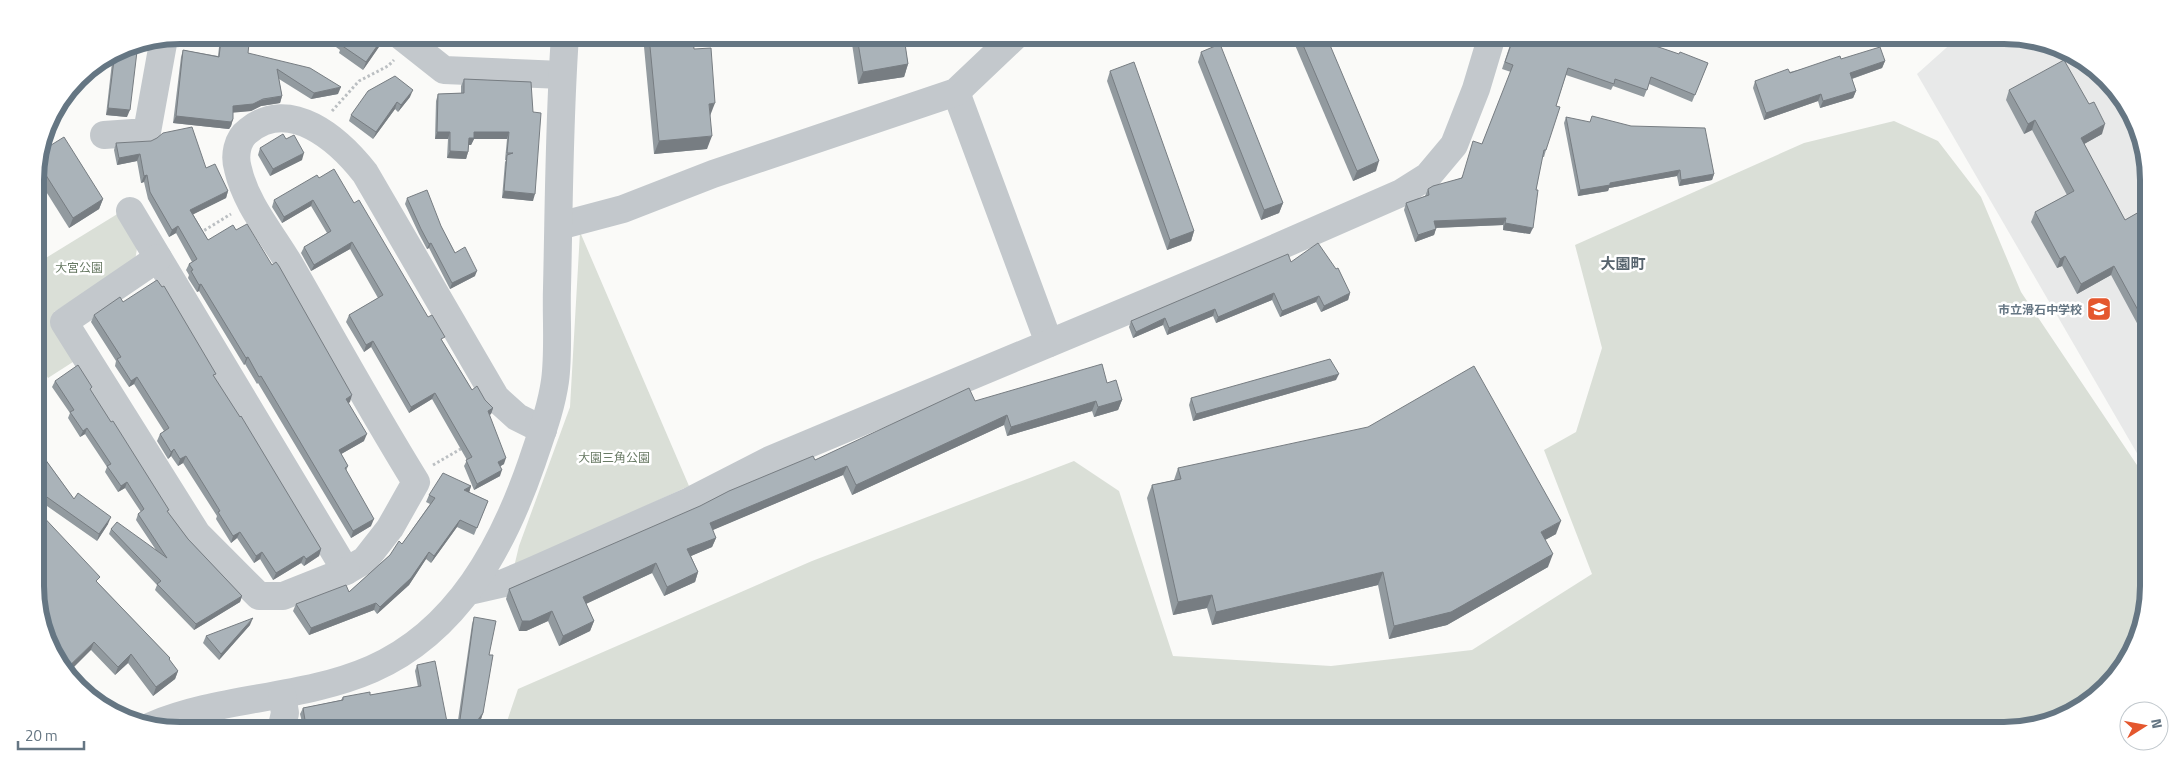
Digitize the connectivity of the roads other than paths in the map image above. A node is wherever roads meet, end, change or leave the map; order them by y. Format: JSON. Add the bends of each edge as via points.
{"nodes":[{"id":1,"x":411,"y":44,"type":"edge"},
{"id":2,"x":564,"y":44,"type":"edge"},
{"id":3,"x":1007,"y":44,"type":"edge"},
{"id":4,"x":1489,"y":44,"type":"edge"},
{"id":5,"x":163,"y":45,"type":"edge"},
{"id":6,"x":562,"y":75,"type":"junction"},
{"id":7,"x":956,"y":92,"type":"junction"},
{"id":8,"x":104,"y":135,"type":"dead end"},
{"id":9,"x":130,"y":211,"type":"dead end"},
{"id":10,"x":559,"y":226,"type":"junction"},
{"id":11,"x":158,"y":258,"type":"junction"},
{"id":12,"x":1048,"y":343,"type":"junction"},
{"id":13,"x":543,"y":430,"type":"junction"},
{"id":14,"x":346,"y":571,"type":"junction"},
{"id":15,"x":469,"y":591,"type":"junction"},
{"id":16,"x":282,"y":695,"type":"junction"},
{"id":17,"x":165,"y":721,"type":"edge"},
{"id":18,"x":283,"y":722,"type":"edge"}],
"edges":[{"from":1,"to":6,"type":"street","via":[[444,70]]},
{"from":2,"to":6,"type":"street"},
{"from":3,"to":7,"type":"street"},
{"from":4,"to":12,"type":"street","via":[[1454,145],[1428,176],[1392,197]]},
{"from":5,"to":8,"type":"street","via":[[146,132]]},
{"from":6,"to":10,"type":"street"},
{"from":7,"to":10,"type":"street","via":[[713,174],[623,209]]},
{"from":7,"to":12,"type":"street"},
{"from":9,"to":11,"type":"street"},
{"from":10,"to":13,"type":"street","via":[[555,379]]},
{"from":11,"to":14,"type":"street"},
{"from":11,"to":14,"type":"street","via":[[64,322],[197,534],[259,596],[283,596]]},
{"from":12,"to":15,"type":"street","via":[[770,460],[690,501],[530,572],[504,583]]},
{"from":13,"to":14,"type":"street","via":[[517,417],[496,398],[365,173],[349,153],[316,129],[294,119],[271,118],[246,132],[238,144],[236,157],[237,168],[251,202],[416,482],[390,528],[364,560]]},
{"from":13,"to":15,"type":"street","via":[[518,501],[491,556]]},
{"from":15,"to":16,"type":"street","via":[[445,619],[413,645],[372,669]]},
{"from":16,"to":17,"type":"street"},
{"from":16,"to":18,"type":"street"}]}
